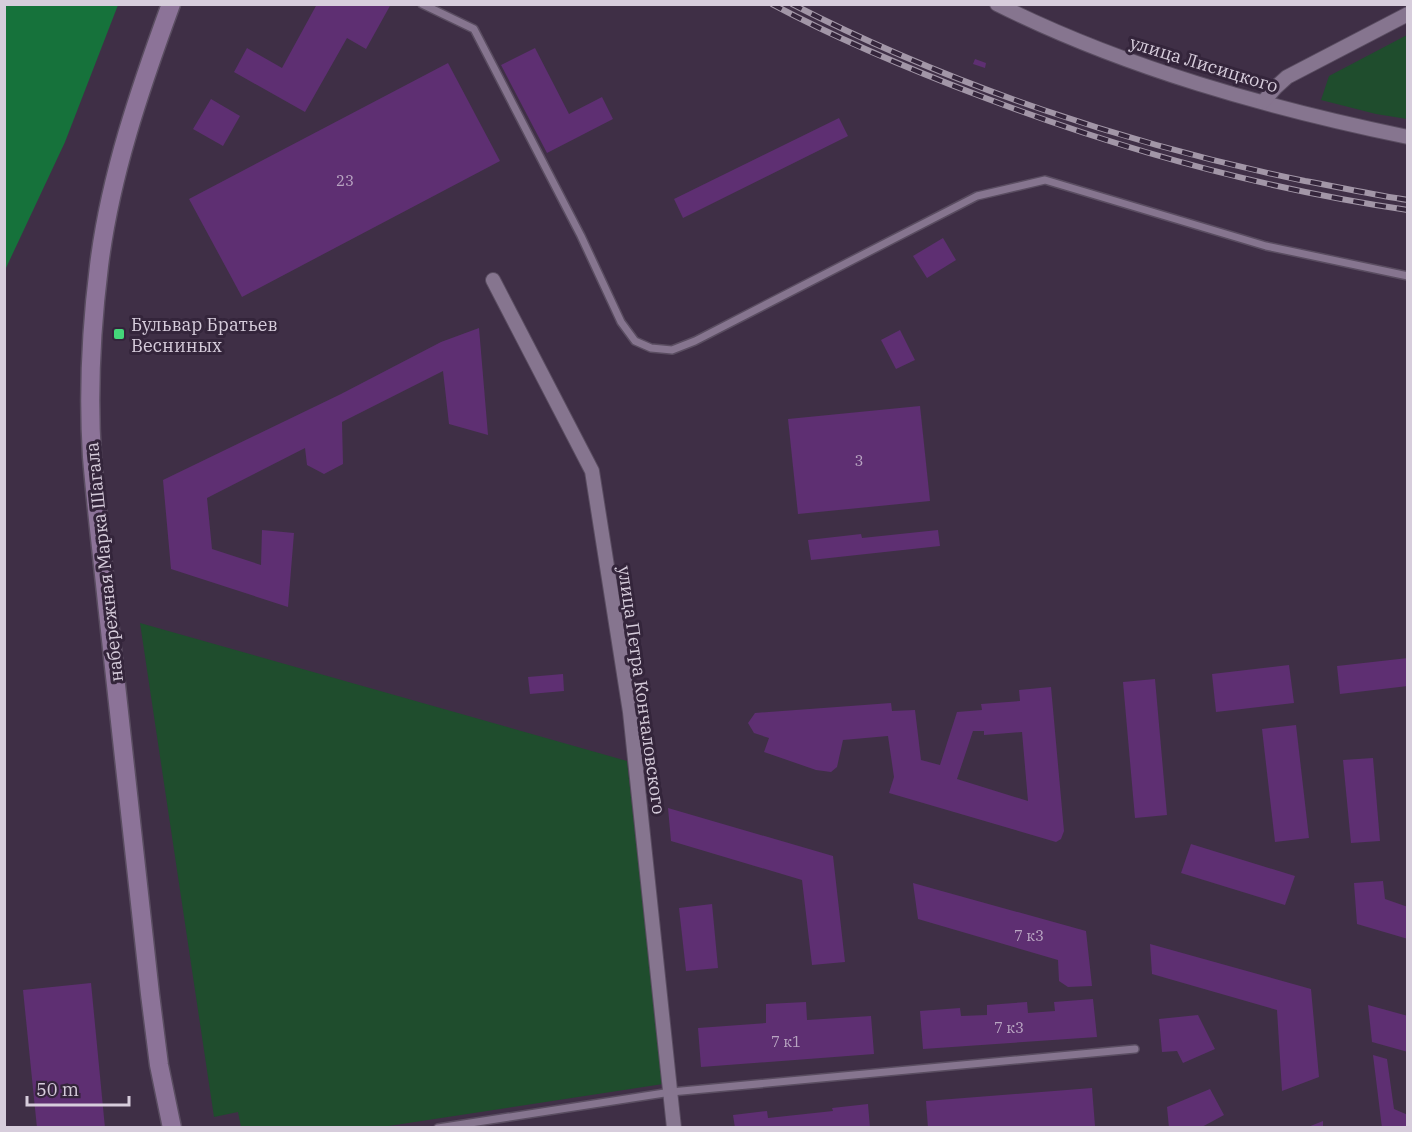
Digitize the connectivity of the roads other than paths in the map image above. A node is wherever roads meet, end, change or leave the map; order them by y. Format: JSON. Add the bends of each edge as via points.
{"nodes":[{"id":1,"x":171,"y":4,"type":"edge"},
{"id":2,"x":422,"y":4,"type":"edge"},
{"id":3,"x":997,"y":4,"type":"edge"},
{"id":4,"x":1407,"y":14,"type":"edge"},
{"id":5,"x":1263,"y":102,"type":"junction"},
{"id":6,"x":1407,"y":137,"type":"edge"},
{"id":7,"x":1407,"y":276,"type":"edge"},
{"id":8,"x":493,"y":280,"type":"dead end"},
{"id":9,"x":1135,"y":1049,"type":"dead end"},
{"id":10,"x":671,"y":1092,"type":"junction"},
{"id":11,"x":172,"y":1128,"type":"edge"},
{"id":12,"x":438,"y":1128,"type":"edge"},
{"id":13,"x":674,"y":1128,"type":"edge"}],
"edges":[{"from":1,"to":11,"type":"main road","name":"набережная Марка Шагала","via":[[130,125],[109,205],[94,307],[90,393],[95,490],[150,994]]},
{"from":2,"to":7,"type":"lane","via":[[474,29],[621,322],[635,341],[651,348],[672,350],[695,341],[977,196],[1045,180],[1266,246]]},
{"from":3,"to":5,"type":"street","name":"улица Лисицкого","via":[[1122,58]]},
{"from":4,"to":5,"type":"street","via":[[1287,77]]},
{"from":5,"to":6,"type":"street","name":"улица Лисицкого"},
{"from":8,"to":10,"type":"street","name":"улица Петра Кончаловского","via":[[592,471],[630,712]]},
{"from":9,"to":10,"type":"lane"},
{"from":10,"to":12,"type":"lane"},
{"from":10,"to":13,"type":"street","name":"улица Петра Кончаловского"}]}
